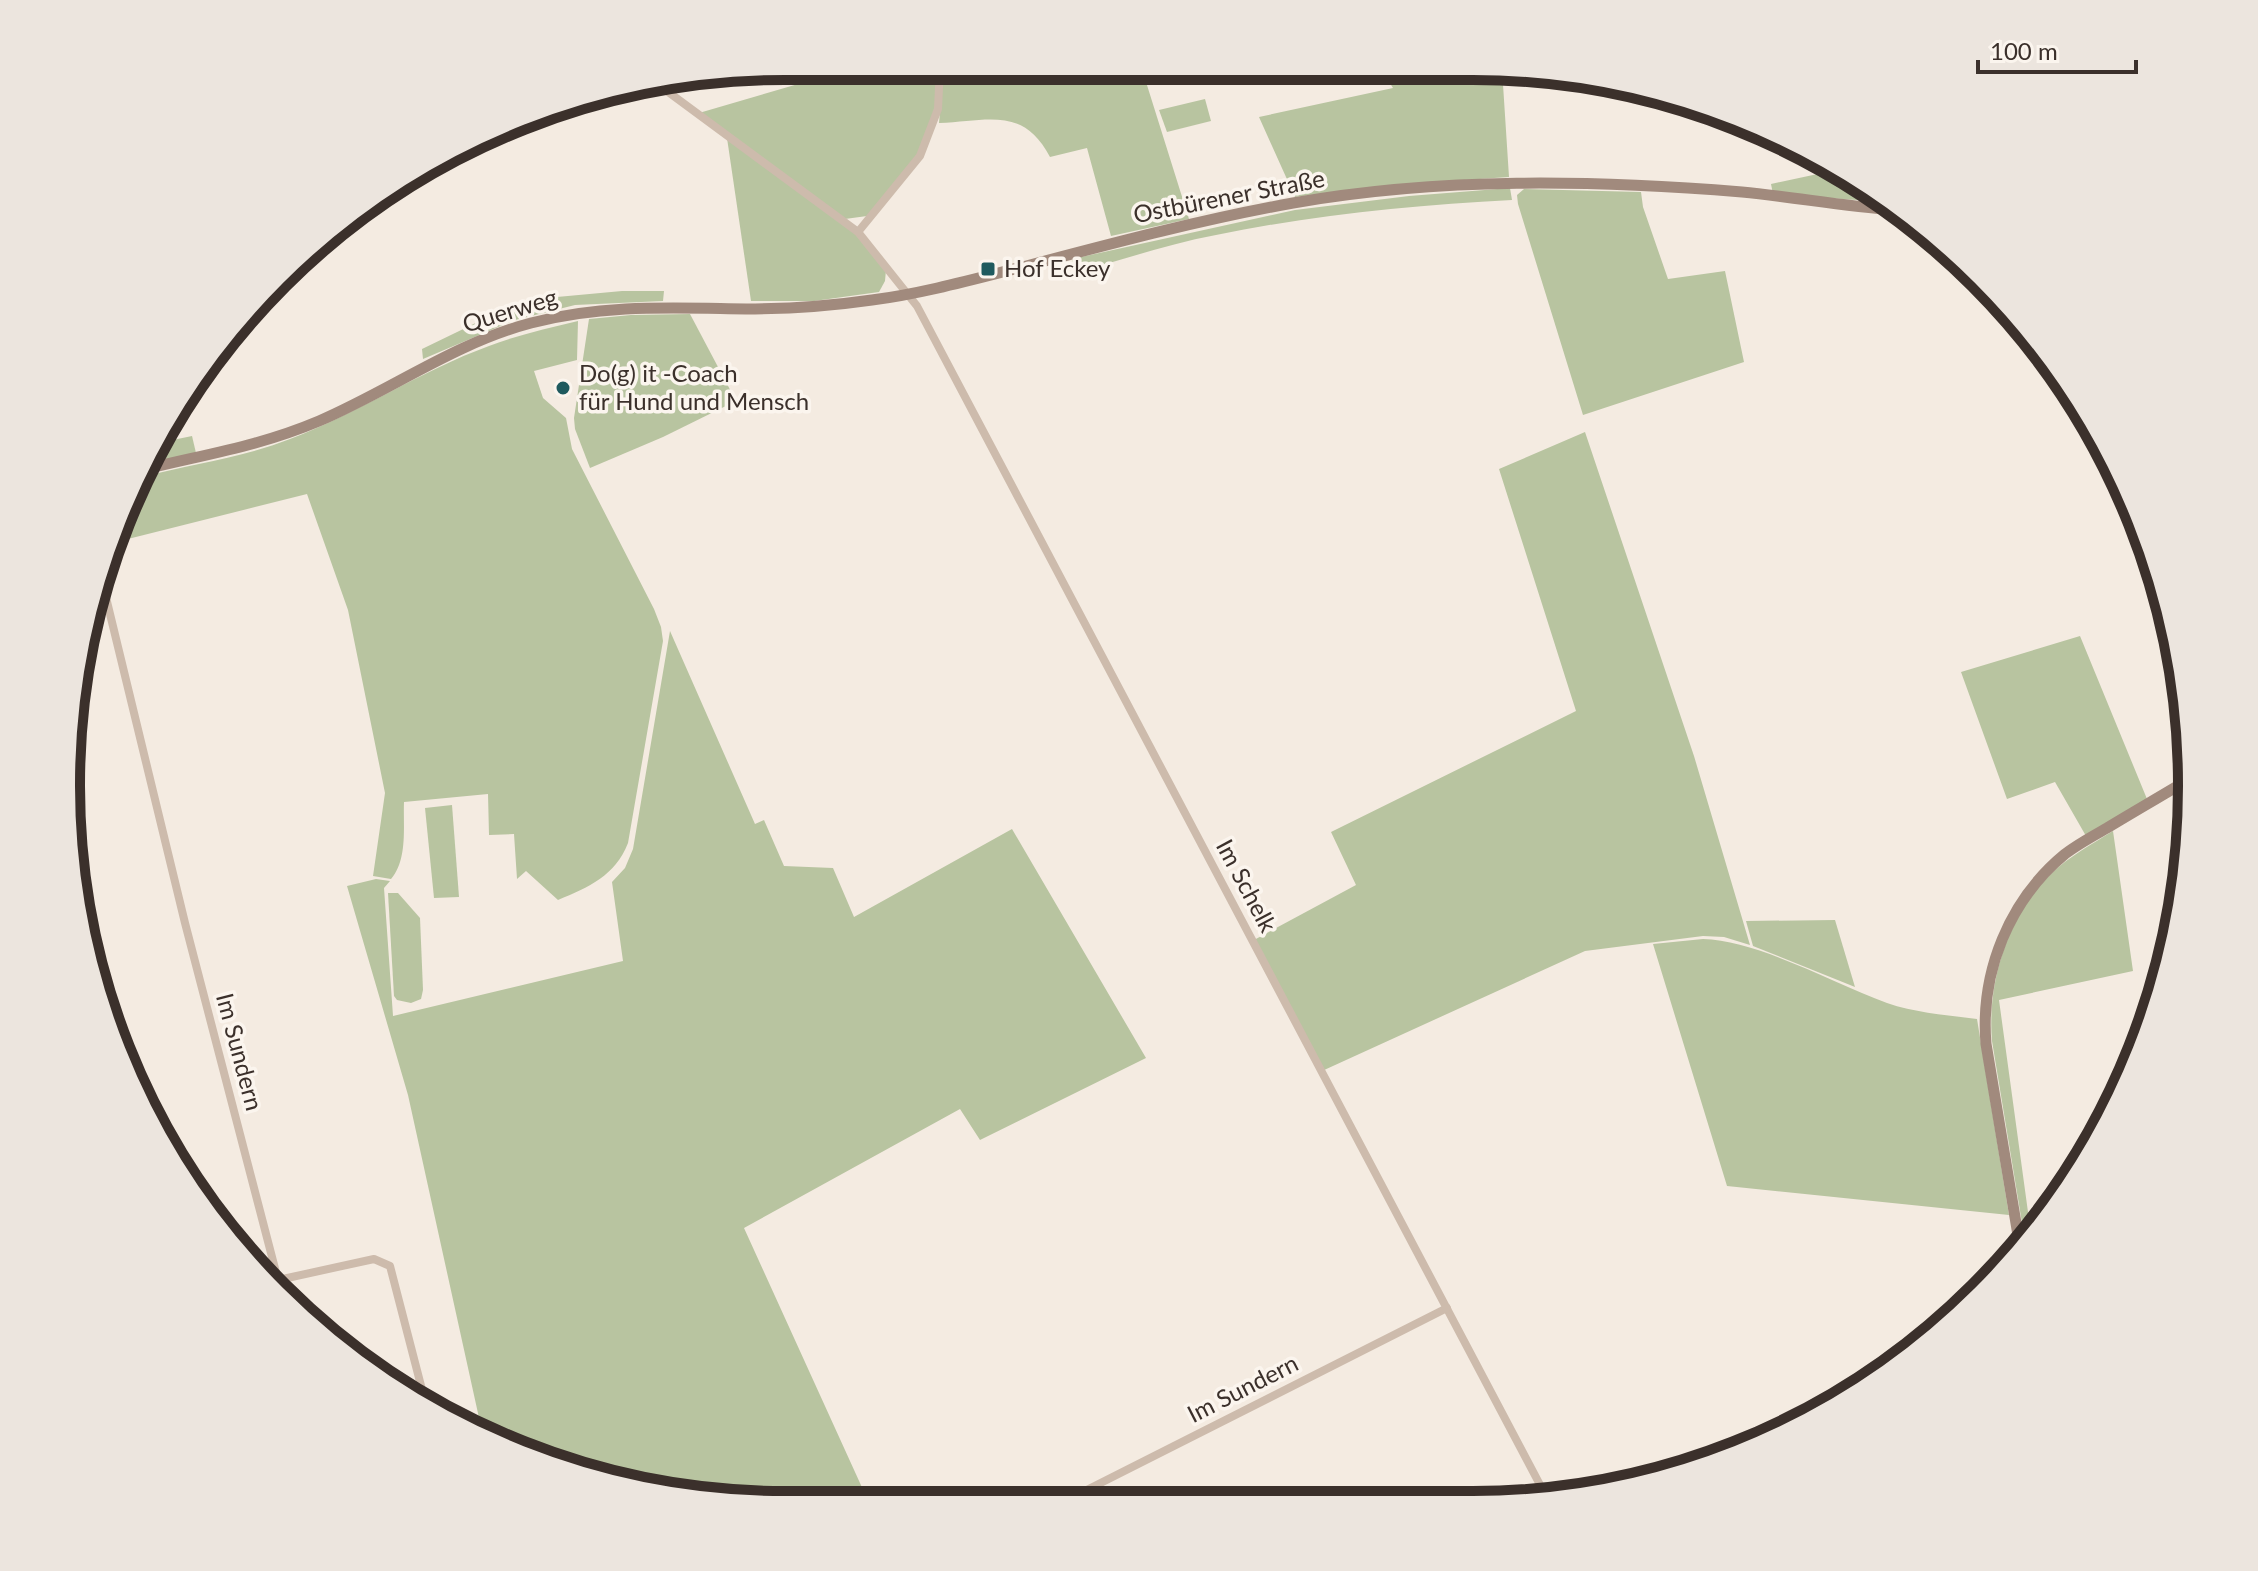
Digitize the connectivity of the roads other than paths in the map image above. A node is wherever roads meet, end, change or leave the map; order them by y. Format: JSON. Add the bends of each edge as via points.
{"nodes":[{"id":1,"x":939,"y":80,"type":"edge"},
{"id":2,"x":666,"y":91,"type":"edge"},
{"id":3,"x":1877,"y":208,"type":"edge"},
{"id":4,"x":858,"y":232,"type":"junction"},
{"id":5,"x":909,"y":294,"type":"junction"},
{"id":6,"x":156,"y":467,"type":"edge"},
{"id":7,"x":106,"y":597,"type":"edge"},
{"id":8,"x":2178,"y":786,"type":"edge"},
{"id":9,"x":2018,"y":1233,"type":"edge"},
{"id":10,"x":276,"y":1273,"type":"edge"},
{"id":11,"x":282,"y":1279,"type":"edge"},
{"id":12,"x":1447,"y":1308,"type":"junction"},
{"id":13,"x":422,"y":1389,"type":"edge"},
{"id":14,"x":1541,"y":1487,"type":"edge"},
{"id":15,"x":1085,"y":1491,"type":"edge"}],
"edges":[{"from":1,"to":4,"type":"street","via":[[938,109],[920,156]]},
{"from":2,"to":4,"type":"street"},
{"from":3,"to":5,"type":"street","name":"Ostbürener Straße","via":[[1640,186],[1534,182],[1408,188],[1294,203],[1178,227]]},
{"from":4,"to":5,"type":"street"},
{"from":5,"to":6,"type":"street","name":"Querweg","via":[[815,307],[611,308],[532,323],[439,359],[287,434]]},
{"from":5,"to":12,"type":"street","name":"Im Schelk"},
{"from":7,"to":10,"type":"street","name":"Im Sundern"},
{"from":8,"to":9,"type":"street","via":[[2050,867],[2020,905],[2001,942],[1984,1016]]},
{"from":11,"to":13,"type":"street","name":"Im Sundern","via":[[374,1259],[390,1266]]},
{"from":12,"to":14,"type":"street","name":"Im Schelk"},
{"from":12,"to":15,"type":"street","name":"Im Sundern"}]}
